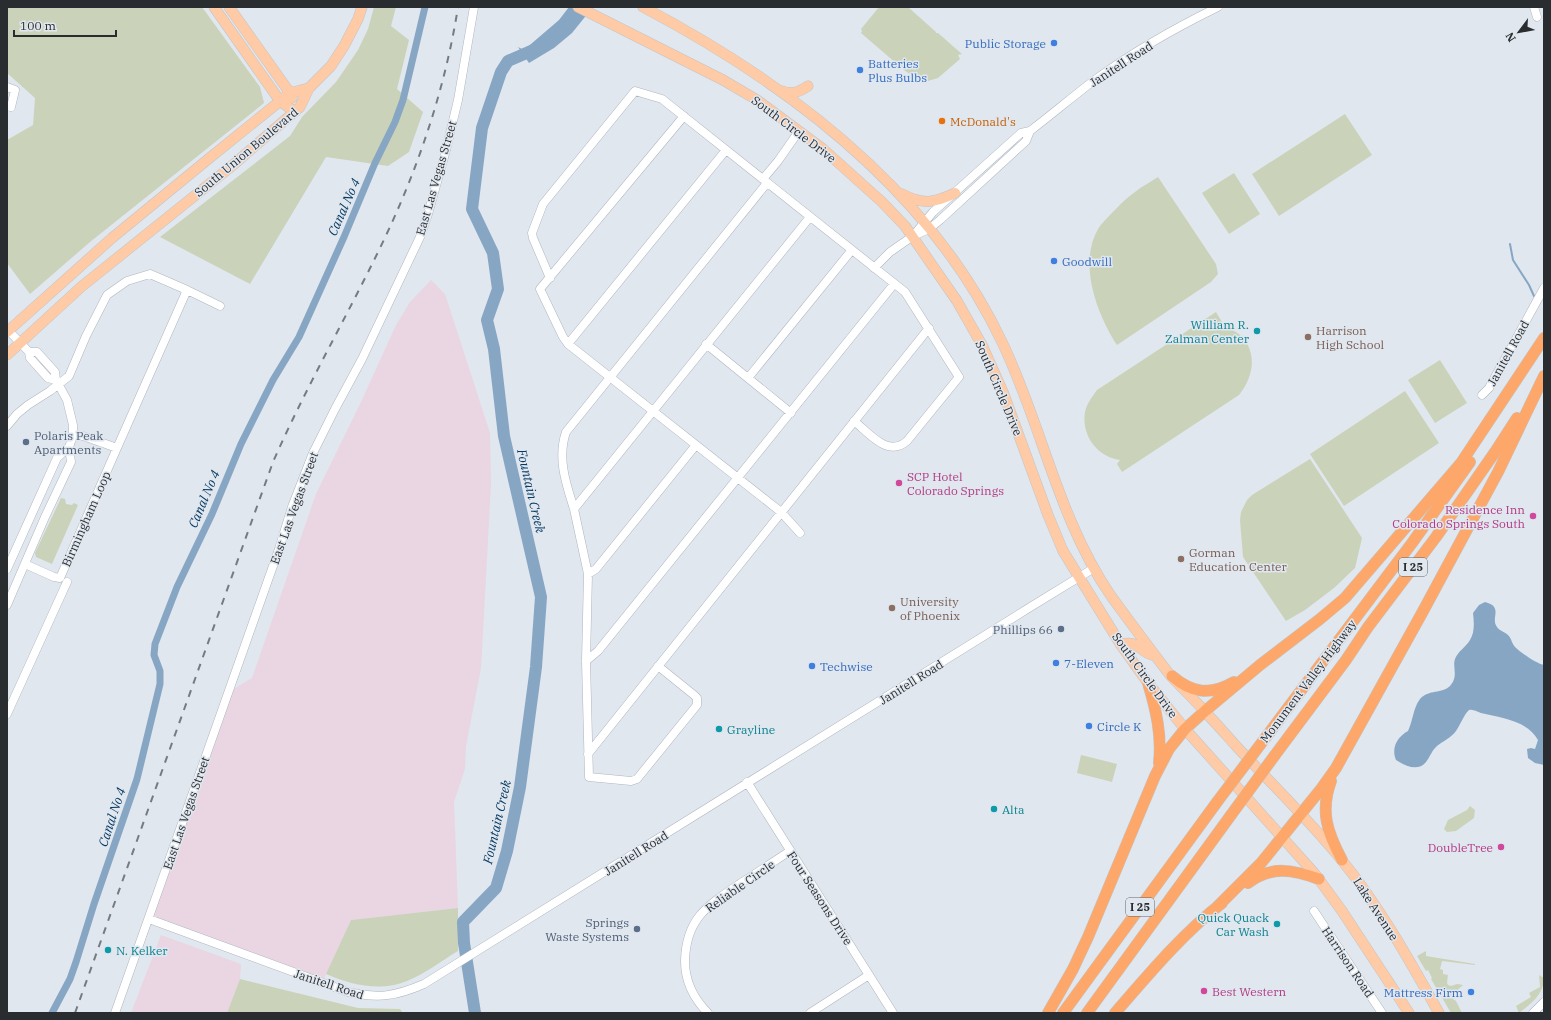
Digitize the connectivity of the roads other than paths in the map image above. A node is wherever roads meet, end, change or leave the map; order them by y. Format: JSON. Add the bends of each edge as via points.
{"nodes":[{"id":1,"x":214,"y":7,"type":"edge"},
{"id":2,"x":229,"y":7,"type":"edge"},
{"id":3,"x":362,"y":7,"type":"edge"},
{"id":4,"x":474,"y":7,"type":"edge"},
{"id":5,"x":578,"y":7,"type":"edge"},
{"id":6,"x":1218,"y":7,"type":"edge"},
{"id":7,"x":1534,"y":7,"type":"edge"},
{"id":8,"x":647,"y":9,"type":"edge"},
{"id":9,"x":1537,"y":17,"type":"dead end"},
{"id":10,"x":7,"y":87,"type":"edge"},
{"id":11,"x":775,"y":87,"type":"junction"},
{"id":12,"x":309,"y":88,"type":"junction"},
{"id":13,"x":290,"y":93,"type":"junction"},
{"id":14,"x":280,"y":101,"type":"junction"},
{"id":15,"x":7,"y":106,"type":"edge"},
{"id":16,"x":295,"y":112,"type":"junction"},
{"id":17,"x":684,"y":116,"type":"junction"},
{"id":18,"x":813,"y":116,"type":"junction"},
{"id":19,"x":799,"y":131,"type":"junction"},
{"id":20,"x":1030,"y":131,"type":"junction"},
{"id":21,"x":726,"y":150,"type":"junction"},
{"id":22,"x":765,"y":181,"type":"junction"},
{"id":23,"x":897,"y":191,"type":"junction"},
{"id":24,"x":955,"y":193,"type":"junction"},
{"id":25,"x":810,"y":217,"type":"junction"},
{"id":26,"x":926,"y":226,"type":"junction"},
{"id":27,"x":913,"y":236,"type":"junction"},
{"id":28,"x":851,"y":251,"type":"junction"},
{"id":29,"x":874,"y":268,"type":"junction"},
{"id":30,"x":550,"y":278,"type":"junction"},
{"id":31,"x":894,"y":284,"type":"junction"},
{"id":32,"x":1544,"y":288,"type":"edge"},
{"id":33,"x":187,"y":290,"type":"junction"},
{"id":34,"x":220,"y":306,"type":"dead end"},
{"id":35,"x":929,"y":328,"type":"junction"},
{"id":36,"x":8,"y":331,"type":"edge"},
{"id":37,"x":1544,"y":338,"type":"edge"},
{"id":38,"x":1544,"y":342,"type":"edge"},
{"id":39,"x":20,"y":343,"type":"junction"},
{"id":40,"x":568,"y":344,"type":"junction"},
{"id":41,"x":706,"y":344,"type":"junction"},
{"id":42,"x":7,"y":355,"type":"edge"},
{"id":43,"x":1544,"y":375,"type":"edge"},
{"id":44,"x":610,"y":377,"type":"junction"},
{"id":45,"x":748,"y":378,"type":"junction"},
{"id":46,"x":57,"y":382,"type":"junction"},
{"id":47,"x":1482,"y":395,"type":"dead end"},
{"id":48,"x":653,"y":411,"type":"junction"},
{"id":49,"x":791,"y":413,"type":"junction"},
{"id":50,"x":854,"y":421,"type":"junction"},
{"id":51,"x":7,"y":426,"type":"edge"},
{"id":52,"x":73,"y":436,"type":"junction"},
{"id":53,"x":696,"y":445,"type":"junction"},
{"id":54,"x":69,"y":447,"type":"junction"},
{"id":55,"x":117,"y":448,"type":"junction"},
{"id":56,"x":738,"y":478,"type":"junction"},
{"id":57,"x":574,"y":509,"type":"junction"},
{"id":58,"x":781,"y":512,"type":"junction"},
{"id":59,"x":800,"y":533,"type":"dead end"},
{"id":60,"x":25,"y":564,"type":"junction"},
{"id":61,"x":1094,"y":568,"type":"junction"},
{"id":62,"x":7,"y":569,"type":"edge"},
{"id":63,"x":588,"y":574,"type":"junction"},
{"id":64,"x":1078,"y":577,"type":"junction"},
{"id":65,"x":68,"y":582,"type":"dead end"},
{"id":66,"x":7,"y":605,"type":"edge"},
{"id":67,"x":1121,"y":645,"type":"junction"},
{"id":68,"x":1156,"y":656,"type":"junction"},
{"id":69,"x":586,"y":661,"type":"junction"},
{"id":70,"x":1260,"y":665,"type":"junction"},
{"id":71,"x":658,"y":666,"type":"junction"},
{"id":72,"x":1172,"y":676,"type":"junction"},
{"id":73,"x":1148,"y":683,"type":"junction"},
{"id":74,"x":1205,"y":711,"type":"junction"},
{"id":75,"x":7,"y":714,"type":"edge"},
{"id":76,"x":1185,"y":729,"type":"junction"},
{"id":77,"x":588,"y":754,"type":"junction"},
{"id":78,"x":1336,"y":768,"type":"junction"},
{"id":79,"x":1158,"y":770,"type":"junction"},
{"id":80,"x":746,"y":782,"type":"junction"},
{"id":81,"x":1301,"y":813,"type":"junction"},
{"id":82,"x":1282,"y":837,"type":"junction"},
{"id":83,"x":790,"y":851,"type":"junction"},
{"id":84,"x":1342,"y":860,"type":"junction"},
{"id":85,"x":1319,"y":879,"type":"junction"},
{"id":86,"x":1217,"y":907,"type":"junction"},
{"id":87,"x":1314,"y":911,"type":"dead end"},
{"id":88,"x":149,"y":919,"type":"junction"},
{"id":89,"x":869,"y":975,"type":"junction"},
{"id":90,"x":1544,"y":1002,"type":"edge"},
{"id":91,"x":115,"y":1013,"type":"edge"},
{"id":92,"x":708,"y":1013,"type":"edge"},
{"id":93,"x":810,"y":1013,"type":"edge"},
{"id":94,"x":893,"y":1013,"type":"edge"},
{"id":95,"x":1048,"y":1013,"type":"edge"},
{"id":96,"x":1063,"y":1013,"type":"edge"},
{"id":97,"x":1087,"y":1013,"type":"edge"},
{"id":98,"x":1115,"y":1013,"type":"edge"},
{"id":99,"x":1382,"y":1013,"type":"edge"},
{"id":100,"x":1409,"y":1013,"type":"edge"},
{"id":101,"x":1439,"y":1013,"type":"edge"},
{"id":102,"x":1533,"y":1013,"type":"edge"}],
"edges":[{"from":1,"to":14,"type":"main road"},
{"from":2,"to":13,"type":"main road"},
{"from":3,"to":12,"type":"main road","via":[[344,46],[330,66]]},
{"from":4,"to":88,"type":"street","name":"East Las Vegas Street","via":[[458,100],[420,237],[362,359],[313,453]]},
{"from":5,"to":19,"type":"main road","name":"South Circle Drive","via":[[737,88]]},
{"from":6,"to":20,"type":"street","name":"Janitell Road","via":[[1121,62]]},
{"from":7,"to":9,"type":"street"},
{"from":8,"to":11,"type":"main road","name":"South Circle Drive","via":[[716,48]]},
{"from":10,"to":15,"type":"street","via":[[15,90],[11,107]]},
{"from":11,"to":18,"type":"main road","name":"South Circle Drive"},
{"from":11,"to":18,"type":"main road","via":[[789,93],[799,92],[808,86],[804,97]]},
{"from":12,"to":13,"type":"main road","name":"South Union Boulevard"},
{"from":12,"to":16,"type":"main road","name":"South Union Boulevard"},
{"from":13,"to":14,"type":"main road","name":"South Union Boulevard"},
{"from":13,"to":16,"type":"main road"},
{"from":14,"to":16,"type":"main road"},
{"from":14,"to":36,"type":"main road","name":"South Union Boulevard","via":[[112,238]]},
{"from":16,"to":39,"type":"main road","name":"South Union Boulevard","via":[[81,287]]},
{"from":17,"to":21,"type":"street"},
{"from":17,"to":30,"type":"street"},
{"from":17,"to":30,"type":"street","via":[[662,99],[635,91],[543,204],[532,233]]},
{"from":18,"to":23,"type":"main road","name":"South Circle Drive"},
{"from":19,"to":22,"type":"street"},
{"from":19,"to":27,"type":"main road","name":"South Circle Drive","via":[[894,213]]},
{"from":20,"to":24,"type":"street","name":"Janitell Road","via":[[1020,133]]},
{"from":20,"to":26,"type":"street","name":"Janitell Road","via":[[1026,142]]},
{"from":21,"to":22,"type":"street"},
{"from":21,"to":40,"type":"street"},
{"from":22,"to":25,"type":"street"},
{"from":22,"to":44,"type":"street"},
{"from":23,"to":24,"type":"main road","via":[[925,202],[936,201]]},
{"from":23,"to":26,"type":"main road","name":"South Circle Drive"},
{"from":24,"to":26,"type":"street","name":"Janitell Road"},
{"from":25,"to":28,"type":"street"},
{"from":25,"to":41,"type":"street"},
{"from":26,"to":27,"type":"street","name":"Janitell Road"},
{"from":26,"to":61,"type":"main road","name":"South Circle Drive","via":[[968,282],[1003,344],[1057,488]]},
{"from":27,"to":29,"type":"street","name":"Janitell Road","via":[[890,252]]},
{"from":27,"to":64,"type":"main road","name":"South Circle Drive","via":[[957,301],[990,362],[1057,537]]},
{"from":28,"to":29,"type":"street"},
{"from":28,"to":45,"type":"street"},
{"from":29,"to":31,"type":"street"},
{"from":30,"to":40,"type":"street","via":[[540,290]]},
{"from":31,"to":35,"type":"street","via":[[908,297]]},
{"from":31,"to":49,"type":"street"},
{"from":32,"to":47,"type":"street","name":"Janitell Road","via":[[1489,388]]},
{"from":33,"to":34,"type":"street"},
{"from":33,"to":46,"type":"street","via":[[150,274],[127,281],[107,296],[69,376]]},
{"from":33,"to":55,"type":"street","name":"Birmingham Loop"},
{"from":35,"to":50,"type":"street"},
{"from":35,"to":50,"type":"street","via":[[959,377],[907,441],[898,447],[881,444]]},
{"from":36,"to":39,"type":"street"},
{"from":37,"to":70,"type":"highway","via":[[1461,463],[1345,598]]},
{"from":38,"to":96,"type":"highway","name":"Monument Valley Highway","number":"I 25","bridge":true,"via":[[1468,466]]},
{"from":39,"to":42,"type":"main road","name":"South Union Boulevard"},
{"from":39,"to":46,"type":"street","via":[[29,352],[37,352],[55,372]]},
{"from":40,"to":44,"type":"street"},
{"from":41,"to":45,"type":"street"},
{"from":41,"to":48,"type":"street"},
{"from":43,"to":78,"type":"highway","via":[[1498,472]]},
{"from":43,"to":97,"type":"highway","name":"Monument Valley Highway","number":"I 25","bridge":true,"via":[[1441,530]]},
{"from":44,"to":48,"type":"street"},
{"from":44,"to":57,"type":"street","via":[[566,432],[564,439],[564,475]]},
{"from":45,"to":49,"type":"street"},
{"from":46,"to":51,"type":"street","via":[[17,414]]},
{"from":46,"to":52,"type":"street","via":[[67,400]]},
{"from":48,"to":53,"type":"street"},
{"from":48,"to":57,"type":"street"},
{"from":49,"to":56,"type":"street"},
{"from":50,"to":58,"type":"street"},
{"from":52,"to":54,"type":"street"},
{"from":52,"to":55,"type":"street","via":[[83,436]]},
{"from":53,"to":56,"type":"street"},
{"from":53,"to":63,"type":"street","via":[[596,569]]},
{"from":54,"to":60,"type":"street","via":[[71,462]]},
{"from":54,"to":62,"type":"street","via":[[57,458]]},
{"from":55,"to":60,"type":"street","name":"Birmingham Loop","via":[[60,578]]},
{"from":56,"to":58,"type":"street"},
{"from":56,"to":69,"type":"street","via":[[598,651]]},
{"from":57,"to":63,"type":"street"},
{"from":58,"to":59,"type":"street"},
{"from":58,"to":71,"type":"street"},
{"from":60,"to":66,"type":"street"},
{"from":61,"to":64,"type":"street","name":"Janitell Road"},
{"from":61,"to":68,"type":"main road","name":"South Circle Drive"},
{"from":63,"to":69,"type":"street"},
{"from":64,"to":67,"type":"main road","name":"South Circle Drive"},
{"from":64,"to":80,"type":"street","name":"Janitell Road"},
{"from":65,"to":75,"type":"street","name":"Birmingham Loop"},
{"from":67,"to":68,"type":"main road","via":[[1132,643],[1147,654]]},
{"from":67,"to":73,"type":"main road","name":"South Circle Drive"},
{"from":68,"to":72,"type":"main road","name":"South Circle Drive"},
{"from":69,"to":77,"type":"street"},
{"from":70,"to":72,"type":"highway","via":[[1230,684],[1207,691],[1188,688]]},
{"from":70,"to":74,"type":"highway"},
{"from":71,"to":77,"type":"street"},
{"from":71,"to":77,"type":"street","via":[[697,698],[697,705],[637,779],[589,777]]},
{"from":72,"to":74,"type":"main road","name":"South Circle Drive"},
{"from":73,"to":76,"type":"main road","name":"South Circle Drive"},
{"from":73,"to":79,"type":"highway","via":[[1159,727]]},
{"from":74,"to":76,"type":"highway"},
{"from":74,"to":81,"type":"main road","name":"South Circle Drive"},
{"from":76,"to":79,"type":"highway","via":[[1165,755]]},
{"from":76,"to":82,"type":"main road","name":"South Circle Drive"},
{"from":78,"to":81,"type":"highway"},
{"from":78,"to":84,"type":"highway","via":[[1326,793],[1325,808],[1332,841]]},
{"from":79,"to":95,"type":"highway","via":[[1088,936]]},
{"from":80,"to":83,"type":"street","name":"Four Seasons Drive"},
{"from":80,"to":88,"type":"street","name":"Janitell Road","via":[[424,984],[394,995],[372,997],[334,988]]},
{"from":81,"to":82,"type":"highway"},
{"from":81,"to":84,"type":"main road","name":"Lake Avenue"},
{"from":82,"to":85,"type":"main road"},
{"from":82,"to":86,"type":"highway","via":[[1261,863]]},
{"from":83,"to":89,"type":"street","name":"Four Seasons Drive"},
{"from":83,"to":92,"type":"street","name":"Reliable Circle","via":[[713,902],[700,915],[691,930],[686,944],[686,975],[697,1001]]},
{"from":84,"to":101,"type":"main road","name":"Lake Avenue","via":[[1376,907]]},
{"from":85,"to":86,"type":"highway","via":[[1288,870],[1269,872],[1252,880]]},
{"from":85,"to":100,"type":"main road"},
{"from":86,"to":98,"type":"highway","via":[[1196,925]]},
{"from":87,"to":99,"type":"street","name":"Harrison Road"},
{"from":88,"to":91,"type":"street","name":"East Las Vegas Street"},
{"from":89,"to":93,"type":"street"},
{"from":89,"to":94,"type":"street","name":"Four Seasons Drive"},
{"from":90,"to":102,"type":"street"}]}
